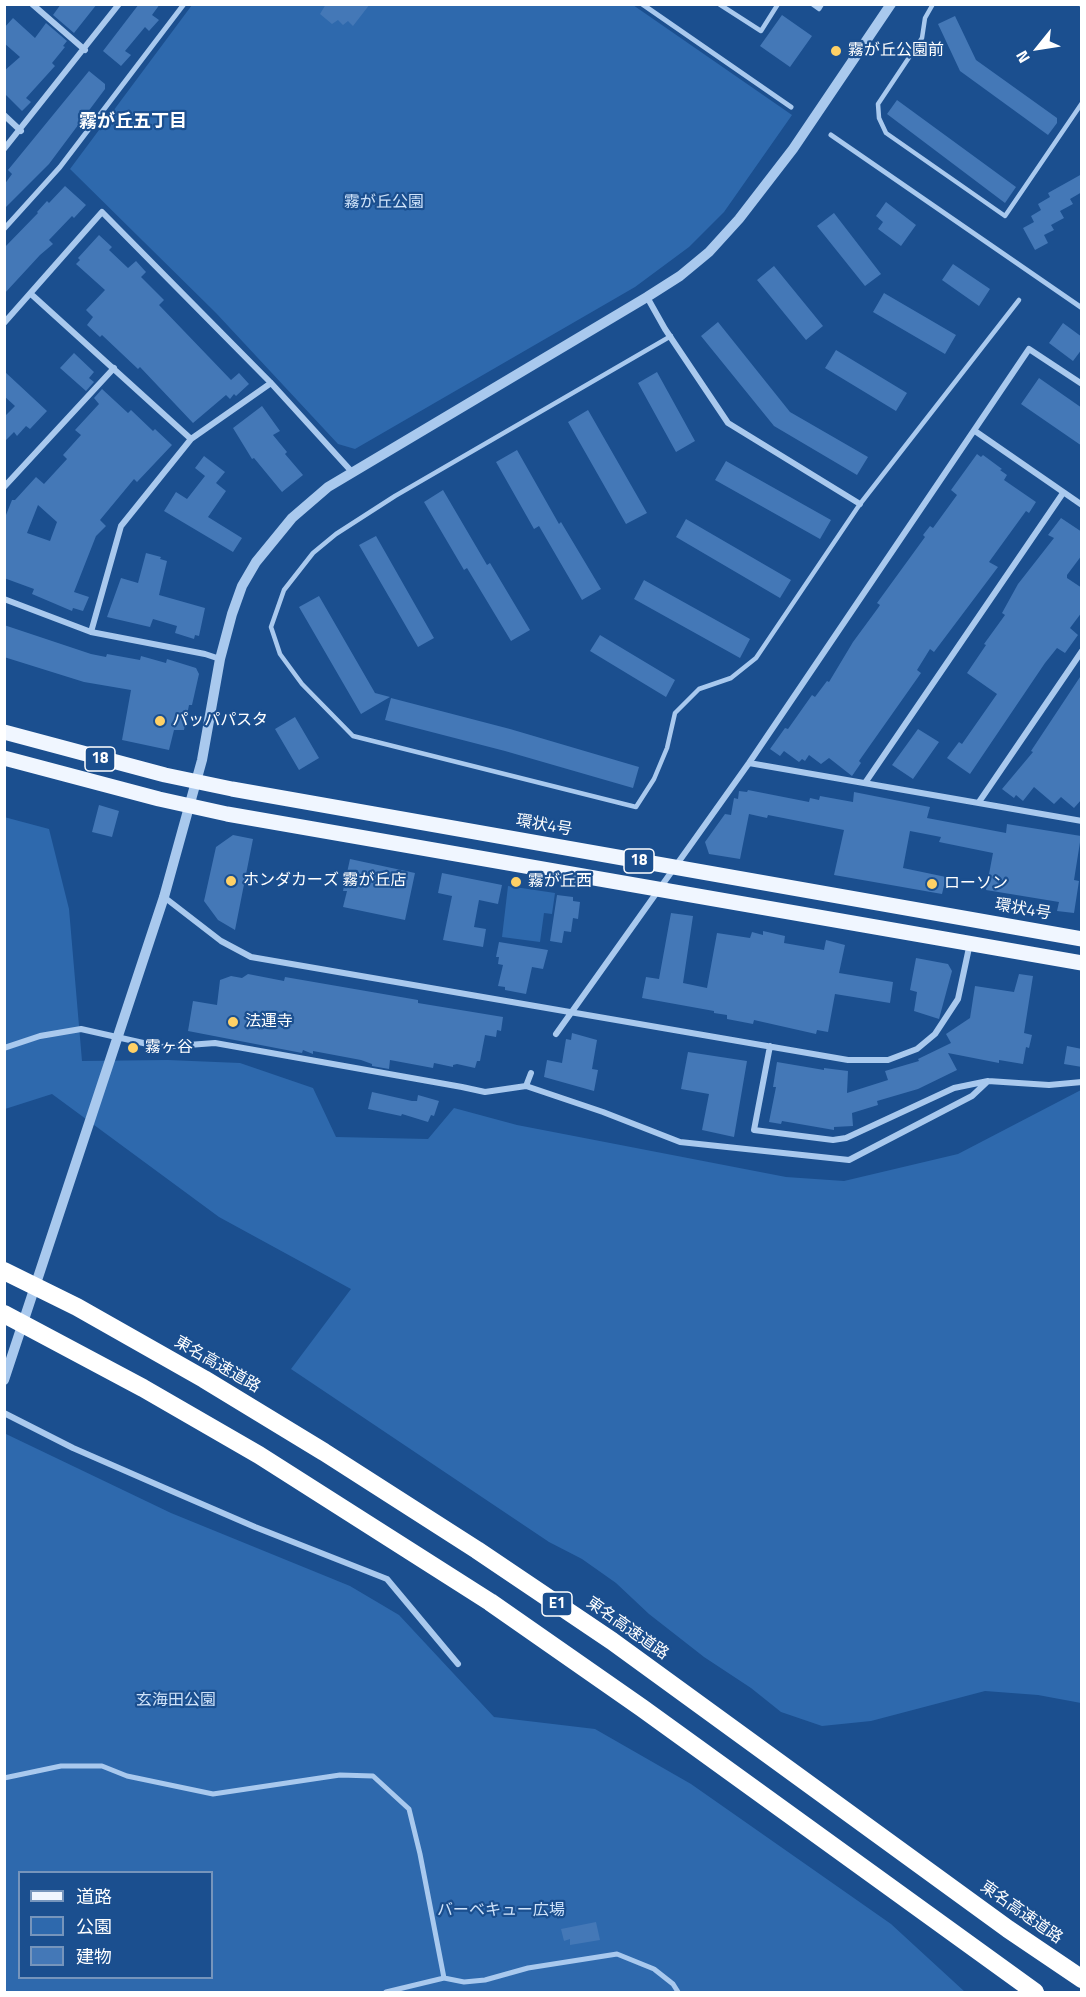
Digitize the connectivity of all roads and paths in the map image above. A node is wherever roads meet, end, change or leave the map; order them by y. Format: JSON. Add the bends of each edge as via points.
{"nodes":[{"id":1,"x":32,"y":4,"type":"edge"},
{"id":2,"x":119,"y":4,"type":"edge"},
{"id":3,"x":184,"y":4,"type":"edge"},
{"id":4,"x":642,"y":4,"type":"edge"},
{"id":5,"x":719,"y":4,"type":"edge"},
{"id":6,"x":778,"y":4,"type":"edge"},
{"id":7,"x":812,"y":4,"type":"edge"},
{"id":8,"x":822,"y":4,"type":"edge"},
{"id":9,"x":891,"y":4,"type":"edge"},
{"id":10,"x":933,"y":4,"type":"edge"},
{"id":11,"x":85,"y":50,"type":"junction"},
{"id":12,"x":1082,"y":103,"type":"edge"},
{"id":13,"x":791,"y":107,"type":"dead end"},
{"id":14,"x":4,"y":115,"type":"edge"},
{"id":15,"x":21,"y":131,"type":"junction"},
{"id":16,"x":831,"y":135,"type":"dead end"},
{"id":17,"x":4,"y":149,"type":"edge"},
{"id":18,"x":4,"y":229,"type":"edge"},
{"id":19,"x":31,"y":294,"type":"junction"},
{"id":20,"x":647,"y":297,"type":"junction"},
{"id":21,"x":1019,"y":300,"type":"dead end"},
{"id":22,"x":1082,"y":308,"type":"edge"},
{"id":23,"x":4,"y":323,"type":"edge"},
{"id":24,"x":671,"y":336,"type":"junction"},
{"id":25,"x":114,"y":368,"type":"junction"},
{"id":26,"x":271,"y":383,"type":"junction"},
{"id":27,"x":1082,"y":384,"type":"edge"},
{"id":28,"x":975,"y":430,"type":"junction"},
{"id":29,"x":190,"y":439,"type":"junction"},
{"id":30,"x":352,"y":472,"type":"junction"},
{"id":31,"x":4,"y":487,"type":"edge"},
{"id":32,"x":1063,"y":493,"type":"junction"},
{"id":33,"x":860,"y":504,"type":"junction"},
{"id":34,"x":1082,"y":505,"type":"edge"},
{"id":35,"x":4,"y":599,"type":"edge"},
{"id":36,"x":91,"y":632,"type":"junction"},
{"id":37,"x":1082,"y":651,"type":"edge"},
{"id":38,"x":220,"y":659,"type":"junction"},
{"id":39,"x":4,"y":732,"type":"edge"},
{"id":40,"x":4,"y":758,"type":"edge"},
{"id":41,"x":749,"y":763,"type":"junction"},
{"id":42,"x":197,"y":782,"type":"junction"},
{"id":43,"x":865,"y":783,"type":"junction"},
{"id":44,"x":979,"y":802,"type":"junction"},
{"id":45,"x":191,"y":806,"type":"junction"},
{"id":46,"x":1082,"y":821,"type":"edge"},
{"id":47,"x":674,"y":867,"type":"junction"},
{"id":48,"x":658,"y":890,"type":"junction"},
{"id":49,"x":164,"y":897,"type":"junction"},
{"id":50,"x":1082,"y":939,"type":"edge"},
{"id":51,"x":970,"y":943,"type":"junction"},
{"id":52,"x":1082,"y":963,"type":"edge"},
{"id":53,"x":573,"y":1013,"type":"junction"},
{"id":54,"x":556,"y":1034,"type":"dead end"},
{"id":55,"x":770,"y":1047,"type":"junction"},
{"id":56,"x":4,"y":1048,"type":"edge"},
{"id":57,"x":531,"y":1073,"type":"dead end"},
{"id":58,"x":988,"y":1080,"type":"junction"},
{"id":59,"x":1082,"y":1082,"type":"edge"},
{"id":60,"x":526,"y":1086,"type":"junction"},
{"id":61,"x":4,"y":1271,"type":"edge"},
{"id":62,"x":4,"y":1314,"type":"edge"},
{"id":63,"x":4,"y":1380,"type":"edge"},
{"id":64,"x":4,"y":1413,"type":"edge"},
{"id":65,"x":458,"y":1664,"type":"dead end"},
{"id":66,"x":4,"y":1778,"type":"edge"},
{"id":67,"x":444,"y":1978,"type":"junction"},
{"id":68,"x":1082,"y":1979,"type":"edge"},
{"id":69,"x":386,"y":1992,"type":"edge"},
{"id":70,"x":678,"y":1992,"type":"edge"},
{"id":71,"x":1035,"y":1992,"type":"edge"}],
"edges":[{"from":1,"to":11,"type":"street"},
{"from":2,"to":11,"type":"street"},
{"from":3,"to":18,"type":"street","via":[[60,167]]},
{"from":4,"to":13,"type":"street"},
{"from":5,"to":6,"type":"lane","via":[[761,31]]},
{"from":7,"to":8,"type":"lane","via":[[819,9]]},
{"from":9,"to":20,"type":"street","via":[[793,149],[739,219],[709,252]]},
{"from":10,"to":12,"type":"lane","via":[[925,18],[922,38],[878,104],[879,118],[886,133],[1005,216]]},
{"from":11,"to":15,"type":"street"},
{"from":14,"to":15,"type":"street"},
{"from":15,"to":17,"type":"street"},
{"from":16,"to":22,"type":"street"},
{"from":19,"to":23,"type":"street"},
{"from":19,"to":25,"type":"street"},
{"from":19,"to":26,"type":"street","via":[[102,212]]},
{"from":20,"to":24,"type":"street"},
{"from":20,"to":30,"type":"street"},
{"from":21,"to":33,"type":"lane"},
{"from":24,"to":33,"type":"street","via":[[728,423]]},
{"from":24,"to":33,"type":"lane","via":[[395,496],[313,553],[284,590],[271,627],[280,654],[302,684],[353,736],[636,807],[667,748],[675,713],[699,688],[731,678],[756,658]]},
{"from":25,"to":29,"type":"street"},
{"from":25,"to":31,"type":"street"},
{"from":26,"to":29,"type":"street"},
{"from":26,"to":30,"type":"street"},
{"from":27,"to":28,"type":"street","via":[[1029,349]]},
{"from":28,"to":32,"type":"street"},
{"from":28,"to":41,"type":"street"},
{"from":29,"to":36,"type":"street","via":[[121,526]]},
{"from":30,"to":38,"type":"street","via":[[298,512],[256,562],[242,586]]},
{"from":32,"to":34,"type":"street"},
{"from":32,"to":43,"type":"street"},
{"from":35,"to":36,"type":"street"},
{"from":36,"to":38,"type":"street"},
{"from":37,"to":44,"type":"street"},
{"from":38,"to":42,"type":"street"},
{"from":39,"to":42,"type":"main road","name":"環状4号","number":"18"},
{"from":40,"to":45,"type":"main road","number":"18"},
{"from":41,"to":43,"type":"street"},
{"from":41,"to":47,"type":"street"},
{"from":42,"to":45,"type":"street"},
{"from":42,"to":47,"type":"main road","name":"環状4号","number":"18"},
{"from":43,"to":44,"type":"street"},
{"from":44,"to":46,"type":"street"},
{"from":45,"to":48,"type":"main road","number":"18"},
{"from":45,"to":49,"type":"street"},
{"from":47,"to":48,"type":"street"},
{"from":47,"to":50,"type":"main road","name":"環状4号","number":"18"},
{"from":48,"to":51,"type":"main road","number":"18"},
{"from":48,"to":53,"type":"street"},
{"from":49,"to":53,"type":"street","via":[[221,941],[251,957]]},
{"from":49,"to":63,"type":"street"},
{"from":51,"to":52,"type":"main road","number":"18"},
{"from":51,"to":55,"type":"street","via":[[957,999],[935,1034],[917,1049],[888,1060],[848,1060]]},
{"from":53,"to":54,"type":"street"},
{"from":53,"to":55,"type":"street"},
{"from":55,"to":58,"type":"street","via":[[754,1130],[833,1140],[846,1138],[954,1088]]},
{"from":56,"to":60,"type":"street","via":[[40,1036],[81,1029],[161,1047],[215,1043],[484,1092]]},
{"from":57,"to":60,"type":"street"},
{"from":58,"to":59,"type":"street","via":[[1049,1085]]},
{"from":58,"to":60,"type":"street","via":[[972,1096],[849,1160],[680,1142]]},
{"from":61,"to":68,"type":"highway","name":"東名高速道路","number":"E1","via":[[77,1307],[204,1379],[477,1550],[612,1641]]},
{"from":62,"to":71,"type":"highway","number":"E1","via":[[259,1455],[490,1602]]},
{"from":64,"to":65,"type":"street","via":[[73,1448],[387,1579]]},
{"from":66,"to":67,"type":"street","via":[[61,1766],[102,1766],[127,1776],[213,1794],[340,1774],[373,1776],[409,1809]]},
{"from":67,"to":69,"type":"street"},
{"from":67,"to":70,"type":"street","via":[[464,1982],[485,1980],[528,1968],[617,1954],[654,1969]]}]}
